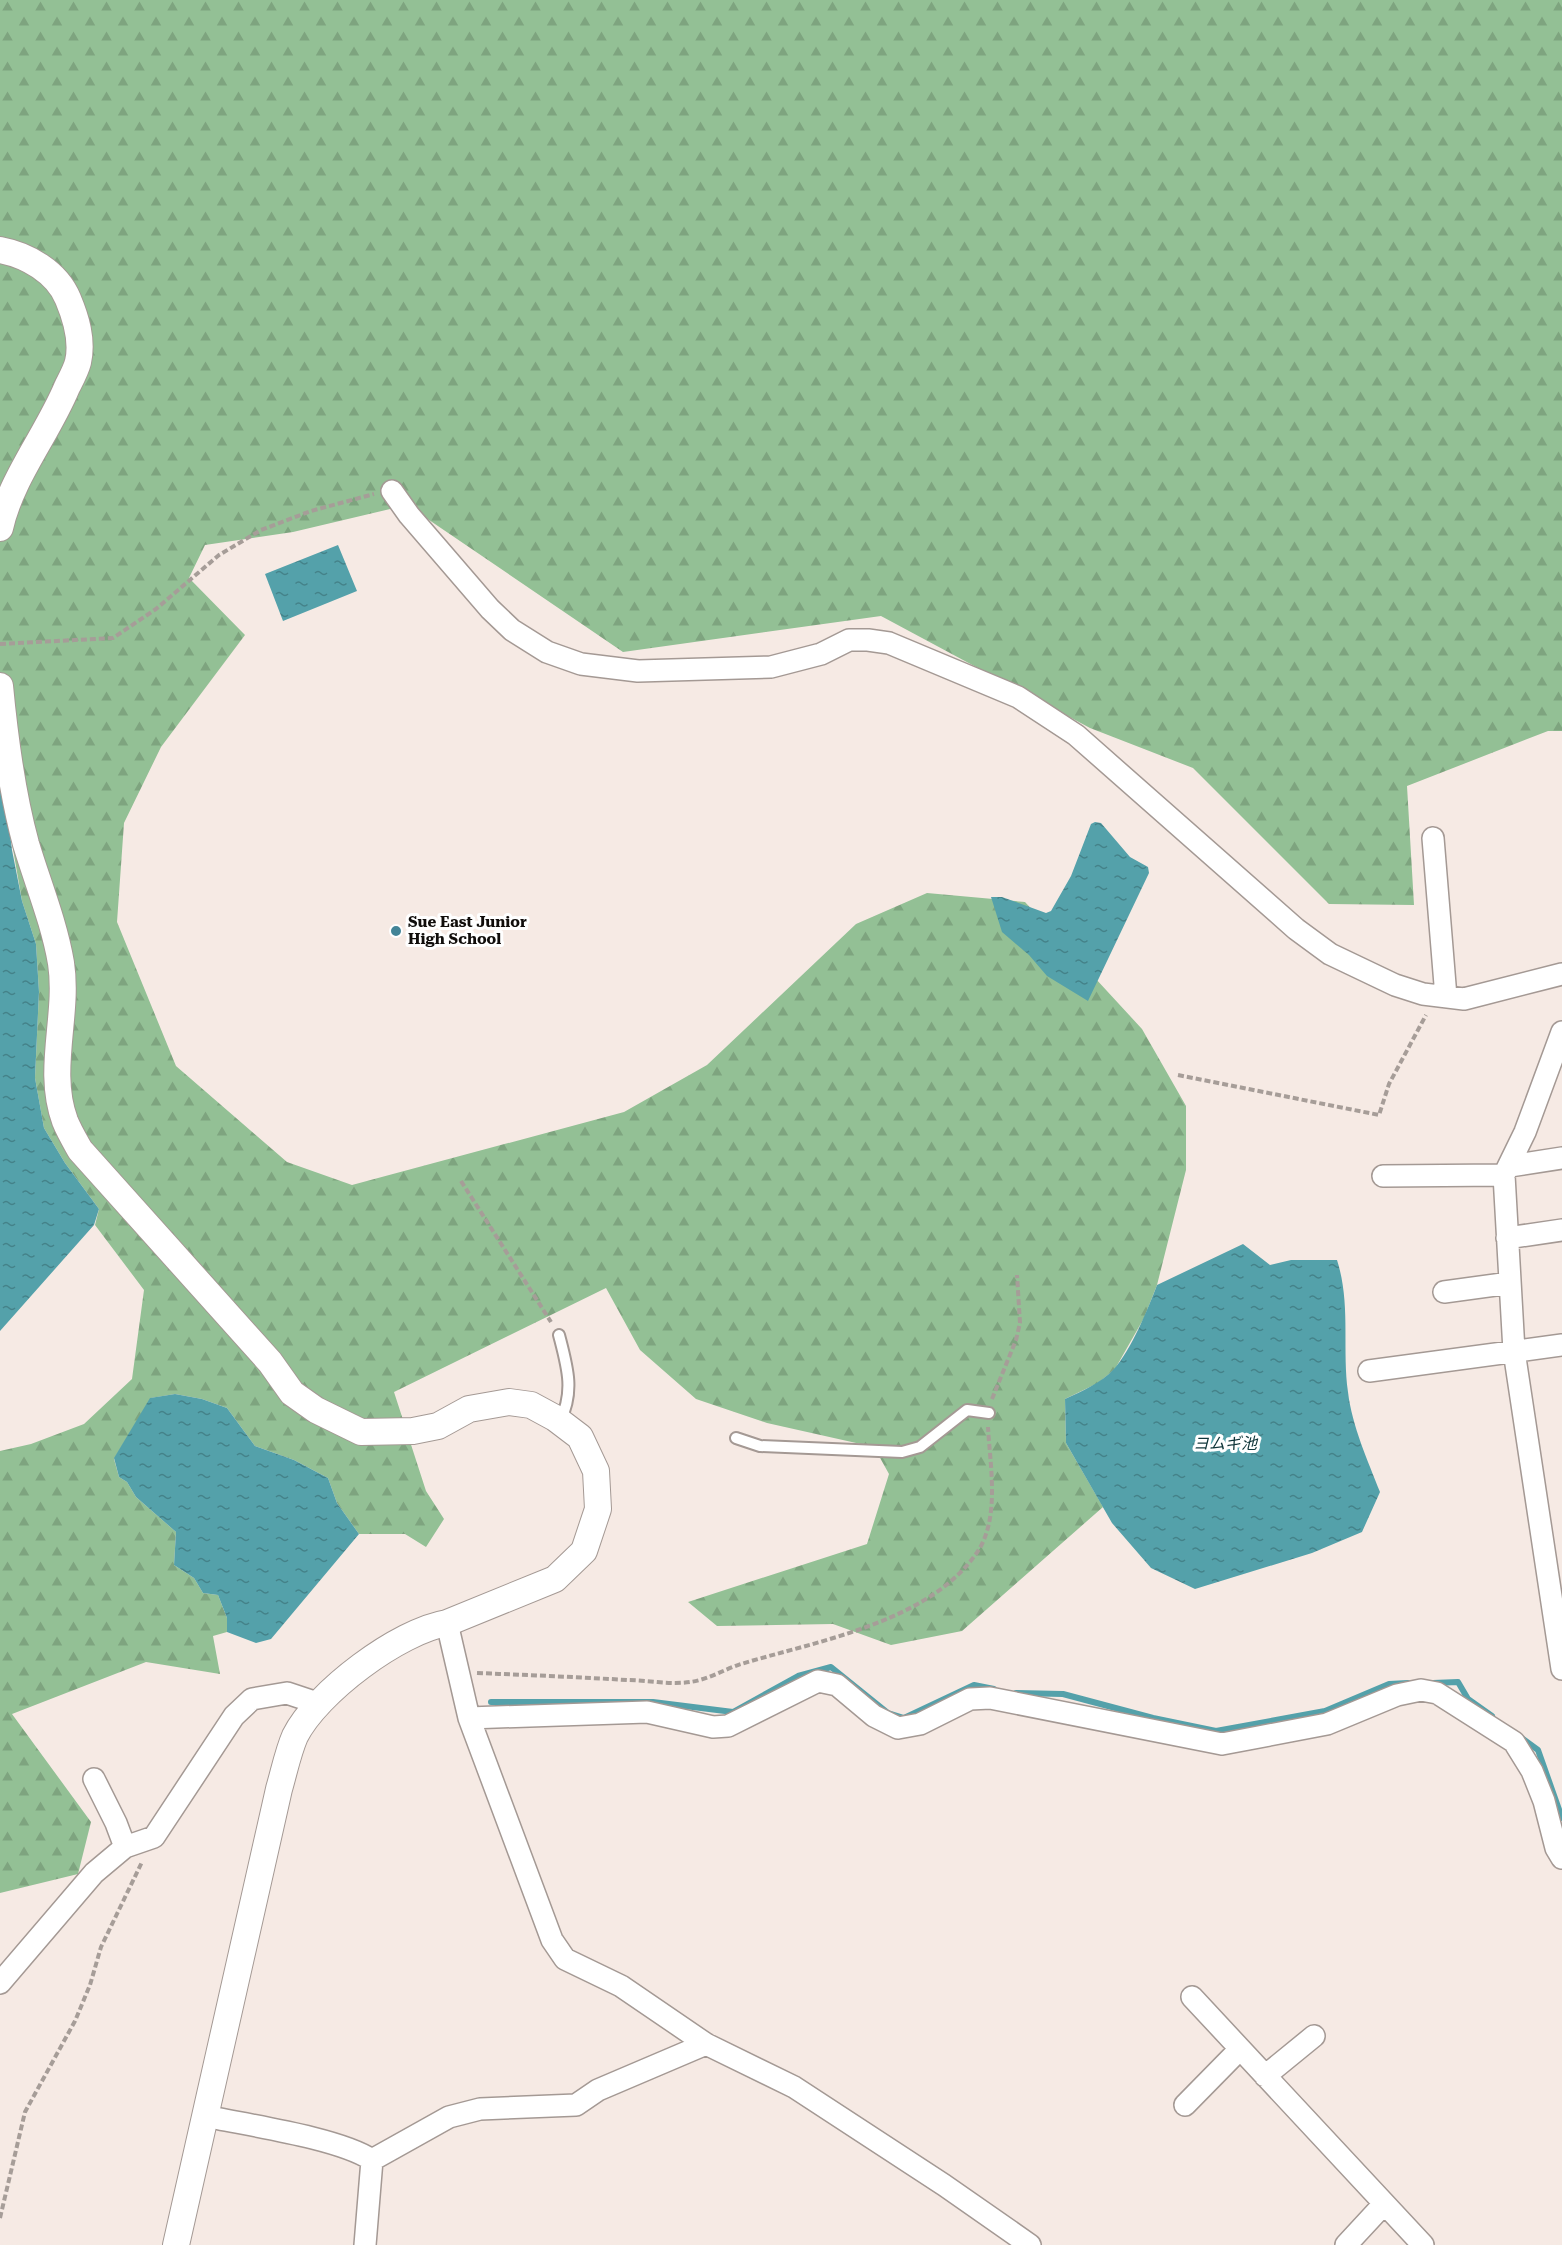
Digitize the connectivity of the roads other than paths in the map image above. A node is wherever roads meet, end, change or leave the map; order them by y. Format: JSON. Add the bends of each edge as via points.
{"nodes":[{"id":1,"x":0,"y":250,"type":"edge"},
{"id":2,"x":392,"y":491,"type":"road end"},
{"id":3,"x":0,"y":528,"type":"edge"},
{"id":4,"x":0,"y":686,"type":"edge"},
{"id":5,"x":1433,"y":838,"type":"dead end"},
{"id":6,"x":1562,"y":974,"type":"edge"},
{"id":7,"x":1441,"y":996,"type":"junction"},
{"id":8,"x":1562,"y":1032,"type":"edge"},
{"id":9,"x":1562,"y":1158,"type":"edge"},
{"id":10,"x":1507,"y":1170,"type":"junction"},
{"id":11,"x":1383,"y":1176,"type":"dead end"},
{"id":12,"x":1562,"y":1230,"type":"edge"},
{"id":13,"x":1507,"y":1238,"type":"junction"},
{"id":14,"x":1510,"y":1283,"type":"junction"},
{"id":15,"x":1444,"y":1292,"type":"dead end"},
{"id":16,"x":559,"y":1335,"type":"road end"},
{"id":17,"x":1562,"y":1345,"type":"edge"},
{"id":18,"x":1514,"y":1352,"type":"junction"},
{"id":19,"x":1369,"y":1371,"type":"dead end"},
{"id":20,"x":989,"y":1413,"type":"road end"},
{"id":21,"x":560,"y":1422,"type":"junction"},
{"id":22,"x":736,"y":1438,"type":"dead end"},
{"id":23,"x":447,"y":1623,"type":"junction"},
{"id":24,"x":1562,"y":1669,"type":"edge"},
{"id":25,"x":320,"y":1704,"type":"junction"},
{"id":26,"x":469,"y":1718,"type":"junction"},
{"id":27,"x":94,"y":1779,"type":"dead end"},
{"id":28,"x":125,"y":1847,"type":"junction"},
{"id":29,"x":1562,"y":1858,"type":"edge"},
{"id":30,"x":0,"y":1983,"type":"edge"},
{"id":31,"x":1192,"y":1997,"type":"dead end"},
{"id":32,"x":1314,"y":2036,"type":"dead end"},
{"id":33,"x":706,"y":2044,"type":"junction"},
{"id":34,"x":1240,"y":2049,"type":"junction"},
{"id":35,"x":1265,"y":2076,"type":"junction"},
{"id":36,"x":1185,"y":2105,"type":"dead end"},
{"id":37,"x":205,"y":2116,"type":"junction"},
{"id":38,"x":372,"y":2160,"type":"junction"},
{"id":39,"x":1383,"y":2205,"type":"junction"},
{"id":40,"x":176,"y":2245,"type":"edge"},
{"id":41,"x":365,"y":2245,"type":"edge"},
{"id":42,"x":1029,"y":2245,"type":"edge"},
{"id":43,"x":1346,"y":2245,"type":"edge"},
{"id":44,"x":1423,"y":2245,"type":"edge"}],
"edges":[{"from":1,"to":3,"type":"street","via":[[21,254],[64,288],[78,322],[78,361],[5,506]]},
{"from":2,"to":7,"type":"street","via":[[512,630],[547,652],[581,664],[638,671],[771,667],[820,654],[849,640],[868,640],[889,643],[1018,697],[1076,735],[1296,929],[1330,954],[1395,985]]},
{"from":4,"to":21,"type":"street","via":[[9,766],[61,962],[64,995],[57,1064],[59,1095],[65,1121],[80,1150],[270,1362],[292,1393],[316,1410],[361,1432],[413,1431],[438,1426],[469,1408],[500,1403],[531,1405]]},
{"from":5,"to":7,"type":"street"},
{"from":6,"to":7,"type":"street","via":[[1464,999]]},
{"from":8,"to":10,"type":"street"},
{"from":9,"to":10,"type":"street"},
{"from":10,"to":11,"type":"street"},
{"from":10,"to":13,"type":"street"},
{"from":12,"to":13,"type":"street"},
{"from":13,"to":14,"type":"street"},
{"from":14,"to":15,"type":"street"},
{"from":14,"to":18,"type":"street"},
{"from":16,"to":21,"type":"lane","via":[[570,1392]]},
{"from":17,"to":18,"type":"street"},
{"from":18,"to":19,"type":"street"},
{"from":18,"to":24,"type":"street"},
{"from":20,"to":22,"type":"lane","via":[[967,1410],[920,1447],[902,1452],[760,1446]]},
{"from":21,"to":23,"type":"street","via":[[580,1437],[596,1471],[598,1509],[584,1551],[555,1579]]},
{"from":23,"to":25,"type":"street","via":[[429,1626],[388,1648]]},
{"from":23,"to":26,"type":"street"},
{"from":25,"to":28,"type":"street","via":[[287,1693],[252,1700],[234,1716],[154,1837]]},
{"from":25,"to":37,"type":"street","via":[[296,1736],[279,1788]]},
{"from":26,"to":29,"type":"street","via":[[616,1711],[647,1712],[713,1727],[728,1726],[818,1681],[837,1685],[874,1716],[898,1728],[920,1724],[970,1699],[990,1698],[1222,1744],[1327,1724],[1397,1695],[1421,1690],[1450,1700],[1514,1742],[1532,1771]]},
{"from":26,"to":33,"type":"street","via":[[552,1940],[566,1959],[621,1986]]},
{"from":27,"to":28,"type":"street"},
{"from":28,"to":30,"type":"street","via":[[94,1873]]},
{"from":31,"to":34,"type":"street"},
{"from":32,"to":35,"type":"street"},
{"from":33,"to":38,"type":"street","via":[[598,2090],[576,2104],[480,2109],[449,2117]]},
{"from":33,"to":42,"type":"street","via":[[794,2087]]},
{"from":34,"to":35,"type":"street"},
{"from":34,"to":36,"type":"street"},
{"from":35,"to":39,"type":"street"},
{"from":37,"to":38,"type":"street","via":[[360,2152]]},
{"from":37,"to":40,"type":"street"},
{"from":38,"to":41,"type":"street"},
{"from":39,"to":43,"type":"street"},
{"from":39,"to":44,"type":"street"}]}
